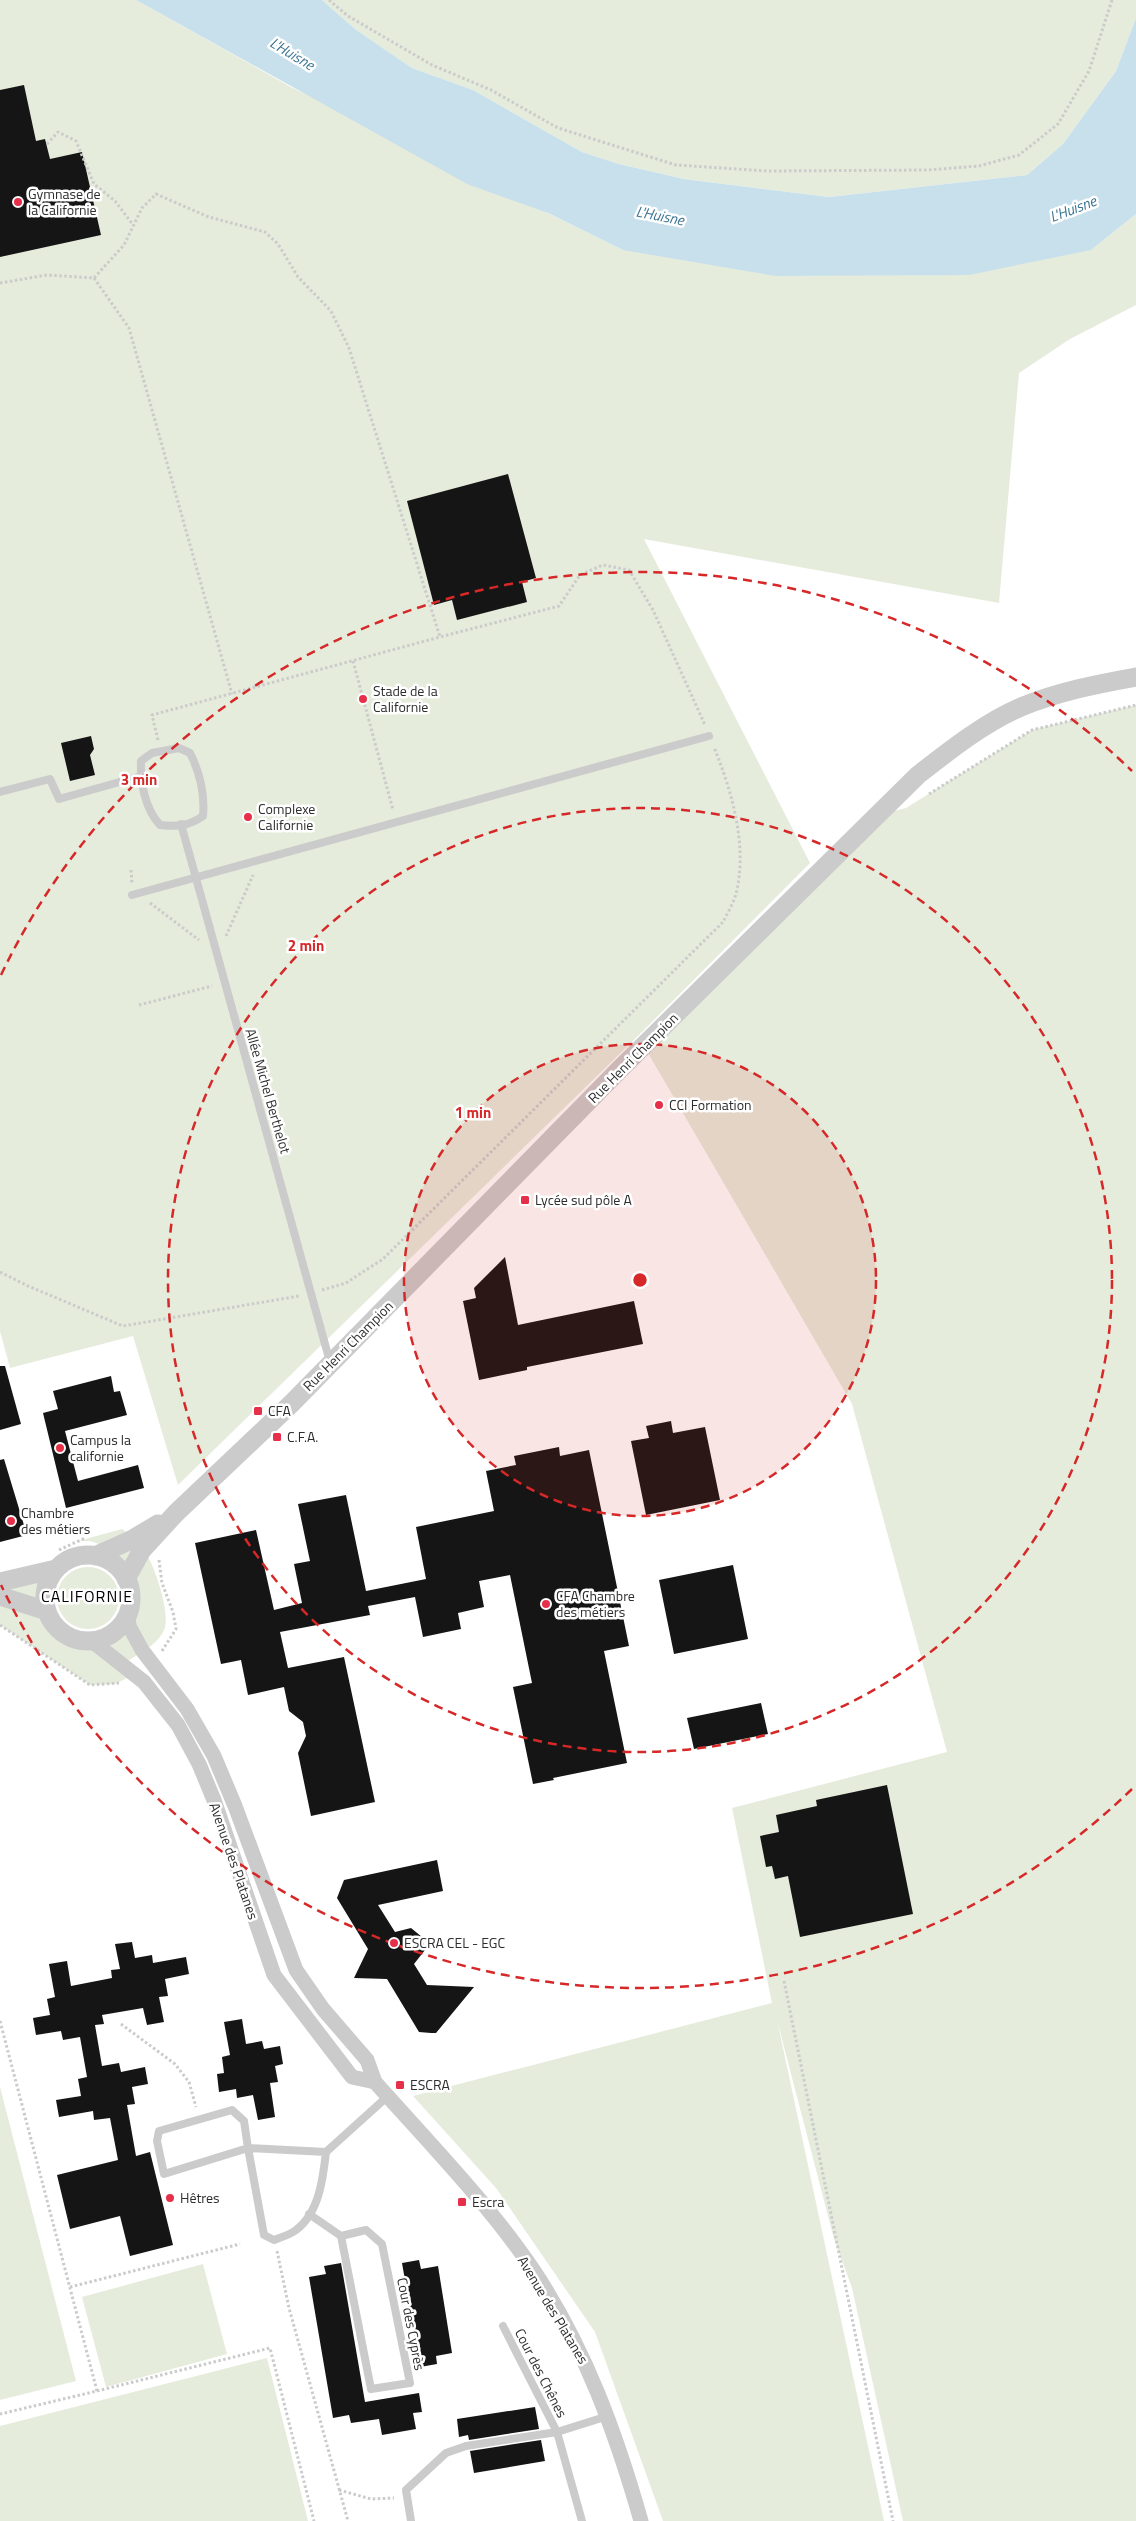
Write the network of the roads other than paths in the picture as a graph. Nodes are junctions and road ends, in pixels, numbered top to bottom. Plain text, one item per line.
1 (1136, 677) edge
2 (709, 736) road end
3 (141, 776) junction
4 (0, 792) edge
5 (181, 825) junction
6 (195, 877) junction
7 (132, 895) dead end
8 (331, 1364) junction
9 (176, 1512) junction
10 (95, 1556) junction
11 (57, 1560) junction
12 (126, 1579) junction
13 (0, 1582) edge
14 (0, 1596) edge
15 (47, 1611) junction
16 (128, 1612) junction
17 (88, 1641) junction
18 (375, 2082) junction
19 (388, 2096) junction
20 (248, 2148) junction
21 (326, 2152) junction
22 (309, 2214) junction
23 (341, 2236) junction
24 (503, 2326) dead end
25 (608, 2416) junction
26 (557, 2432) junction
27 (411, 2521) edge
28 (582, 2521) edge
29 (641, 2521) edge

1 - 8 street, Rue Henri Champion
2 - 6 lane
3 - 4 lane
3 - 5 lane
3 - 5 lane
5 - 6 lane, Allée Michel Berthelot
6 - 7 lane
6 - 8 lane, Allée Michel Berthelot
8 - 9 street, Rue Henri Champion
9 - 10 street, Rue Henri Champion
9 - 12 street, Rue Henri Champion
10 - 11 street
10 - 12 street
11 - 13 street
11 - 15 street
12 - 16 street
14 - 15 street
15 - 17 street
16 - 17 street
16 - 18 street, Avenue des Platanes
17 - 18 street, Avenue des Platanes
18 - 19 street, Avenue des Platanes
19 - 21 lane
19 - 25 street, Avenue des Platanes
20 - 20 lane
20 - 21 lane
20 - 22 lane
21 - 22 lane
22 - 23 lane
23 - 23 lane, Cour des Cyprès
24 - 26 lane, Cour des Chênes
25 - 26 lane, Cour des Chênes
25 - 29 street, Avenue des Platanes
26 - 27 lane, Cour des Chênes
26 - 28 lane, Cour des Chênes

